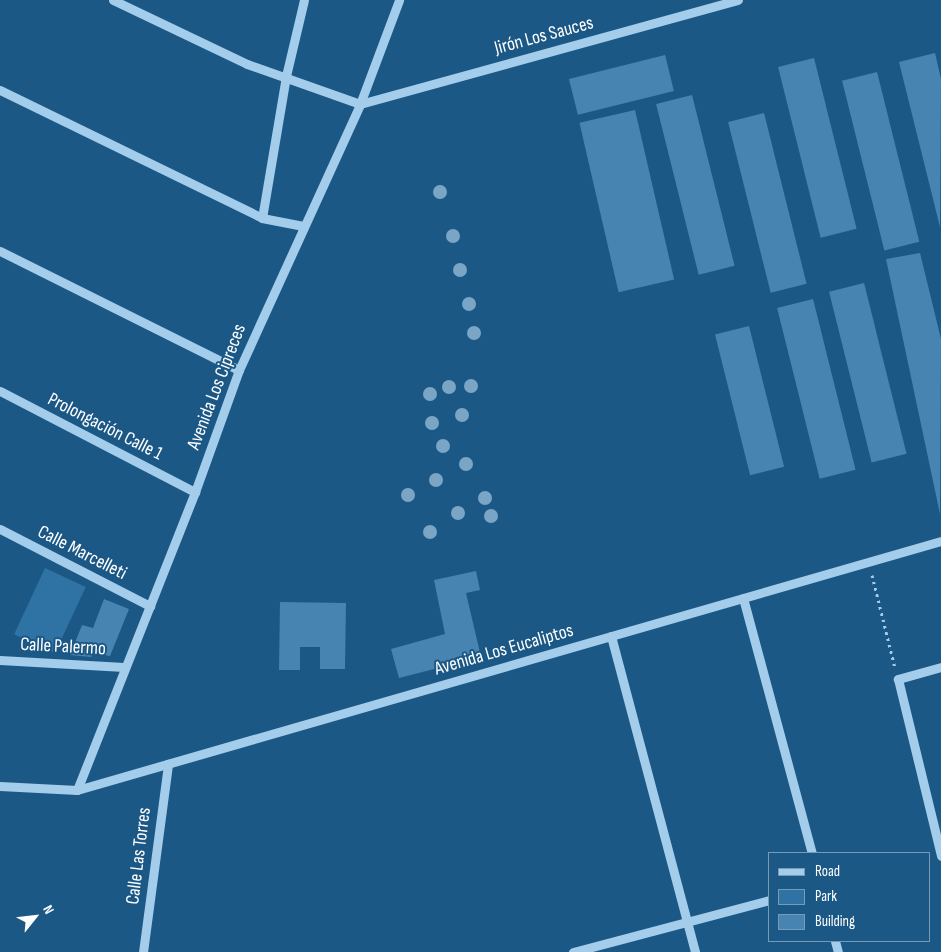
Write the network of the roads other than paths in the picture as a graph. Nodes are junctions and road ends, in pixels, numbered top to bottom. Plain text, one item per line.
1 (113, 0) edge
2 (304, 0) edge
3 (399, 0) edge
4 (738, 0) edge
5 (286, 76) junction
6 (0, 90) edge
7 (360, 104) junction
8 (262, 218) junction
9 (303, 226) junction
10 (0, 251) edge
11 (239, 370) junction
12 (0, 391) edge
13 (195, 492) junction
14 (0, 529) edge
15 (941, 541) edge
16 (743, 598) junction
17 (150, 606) junction
18 (612, 636) junction
19 (0, 660) edge
20 (124, 667) junction
21 (941, 668) edge
22 (168, 764) junction
23 (0, 786) edge
24 (77, 790) junction
25 (812, 852) edge
26 (941, 856) edge
27 (768, 901) edge
28 (687, 921) junction
29 (143, 952) edge
30 (573, 952) edge
31 (695, 952) edge

1 - 5 street
2 - 5 street
3 - 7 street, Avenida Los Cipreces
4 - 7 street, Jirón Los Sauces
5 - 7 street
5 - 8 street
6 - 8 street
7 - 9 street, Avenida Los Cipreces
8 - 9 street
9 - 11 street, Avenida Los Cipreces
10 - 11 street
11 - 13 street, Avenida Los Cipreces
12 - 13 street, Prolongación Calle 1
13 - 17 street, Avenida Los Cipreces
14 - 17 street, Calle Marcelleti
15 - 16 street, Avenida Los Eucaliptos
16 - 18 street, Avenida Los Eucaliptos
16 - 25 street
17 - 20 street, Avenida Los Cipreces
18 - 22 street, Avenida Los Eucaliptos
18 - 28 street
19 - 20 street, Calle Palermo
20 - 24 street, Avenida Los Cipreces
21 - 26 street
22 - 24 street, Avenida Los Eucaliptos
22 - 29 street, Calle Las Torres
23 - 24 street, Avenida Los Eucaliptos
27 - 28 street
28 - 30 street
28 - 31 street

